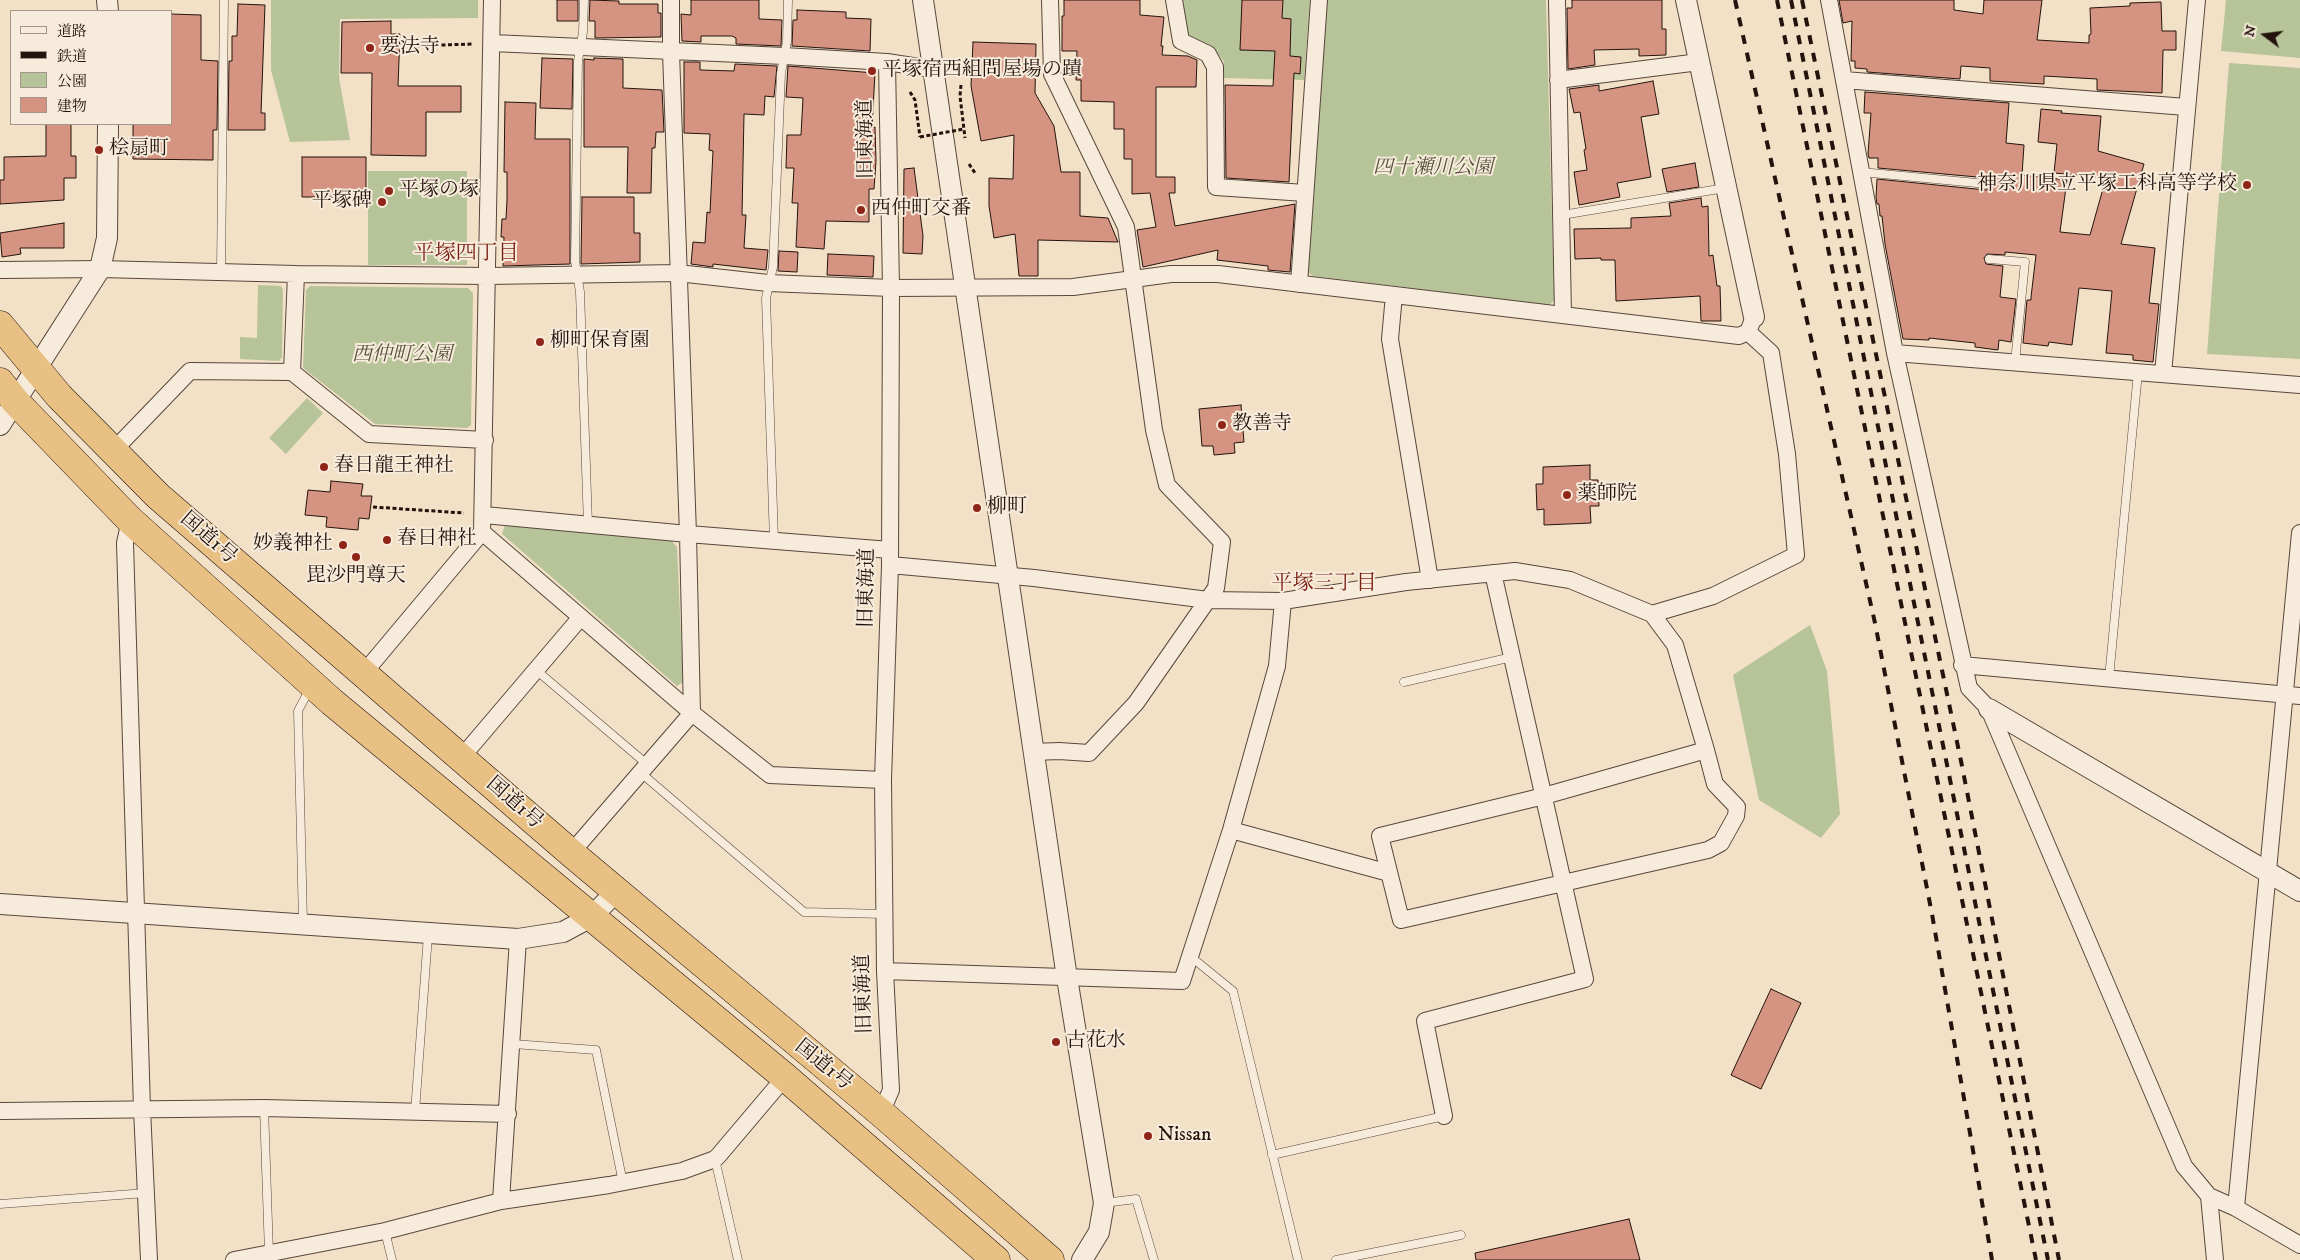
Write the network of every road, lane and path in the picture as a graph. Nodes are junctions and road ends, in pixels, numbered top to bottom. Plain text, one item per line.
1 (224, 0) edge
2 (492, 0) edge
3 (584, 0) edge
4 (671, 0) edge
5 (788, 0) edge
6 (923, 0) edge
7 (1050, 0) edge
8 (1174, 0) edge
9 (1319, 0) edge
10 (1557, 0) edge
11 (1686, 0) edge
12 (1829, 0) edge
13 (2197, 0) edge
14 (492, 43) junction
15 (409, 46) dead end
16 (580, 48) junction
17 (671, 52) junction
18 (784, 56) junction
19 (887, 62) junction
20 (1699, 62) junction
21 (932, 69) junction
22 (1558, 80) junction
23 (1844, 80) junction
24 (961, 86) dead end
25 (910, 92) dead end
26 (2186, 107) junction
27 (108, 125) edge
28 (970, 167) dead end
29 (1861, 172) junction
30 (975, 173) dead end
31 (1987, 184) dead end
32 (1726, 188) junction
33 (1305, 193) junction
34 (1562, 215) junction
35 (1990, 259) dead end
36 (100, 269) junction
37 (0, 270) edge
38 (221, 272) junction
39 (296, 274) junction
40 (678, 274) junction
41 (577, 275) junction
42 (488, 276) junction
43 (1134, 278) junction
44 (768, 283) junction
45 (1299, 284) junction
46 (966, 287) junction
47 (891, 288) junction
48 (1394, 295) junction
49 (1564, 314) junction
50 (0, 325) edge
51 (1751, 325) junction
52 (1895, 352) junction
53 (2015, 362) junction
54 (36, 369) junction
55 (292, 372) junction
56 (2138, 372) junction
57 (2163, 374) junction
58 (2300, 385) edge
59 (8, 391) edge
60 (0, 425) edge
61 (485, 440) junction
62 (114, 450) junction
63 (373, 507) dead end
64 (484, 515) junction
65 (130, 520) junction
66 (588, 525) junction
67 (482, 532) junction
68 (2300, 533) edge
69 (688, 534) junction
70 (774, 541) junction
71 (890, 558) junction
72 (1493, 573) junction
73 (1007, 576) junction
74 (1430, 580) junction
75 (1208, 600) junction
76 (1283, 601) junction
77 (1652, 614) junction
78 (580, 617) junction
79 (1512, 657) junction
80 (1962, 664) junction
81 (536, 670) junction
82 (363, 674) junction
83 (2109, 678) junction
84 (1404, 682) dead end
85 (312, 684) junction
86 (2283, 695) junction
87 (2300, 696) edge
88 (1988, 709) junction
89 (692, 712) junction
90 (1706, 750) junction
91 (1033, 752) junction
92 (461, 758) junction
93 (645, 769) junction
94 (883, 780) junction
95 (1544, 796) junction
96 (1230, 830) junction
97 (571, 853) junction
98 (2267, 872) junction
99 (1389, 874) junction
100 (1564, 883) junction
101 (2300, 891) edge
102 (616, 892) junction
103 (0, 904) edge
104 (137, 913) junction
105 (884, 914) junction
106 (591, 917) junction
107 (303, 923) junction
108 (428, 932) junction
109 (518, 938) junction
110 (1190, 956) junction
111 (885, 971) junction
112 (1067, 978) junction
113 (513, 1044) junction
114 (785, 1077) junction
115 (264, 1108) junction
116 (142, 1109) junction
117 (0, 1111) edge
118 (415, 1112) junction
119 (881, 1113) junction
120 (508, 1114) junction
121 (1444, 1116) joint
122 (1272, 1154) junction
123 (715, 1159) junction
124 (623, 1182) junction
125 (146, 1193) junction
126 (2208, 1196) junction
127 (502, 1201) junction
128 (1104, 1203) junction
129 (0, 1204) edge
130 (2236, 1208) junction
131 (385, 1230) junction
132 (1461, 1235) dead end
133 (2300, 1245) edge
134 (269, 1253) junction
135 (148, 1260) edge
136 (234, 1260) edge
137 (392, 1260) edge
138 (738, 1260) edge
139 (996, 1260) edge
140 (1050, 1260) edge
141 (1082, 1260) edge
142 (1154, 1260) edge
143 (1298, 1260) edge
144 (1336, 1260) edge
145 (2214, 1260) edge

1 - 38 lane
2 - 14 street
3 - 16 lane
4 - 17 street
5 - 18 lane
6 - 21 street
7 - 43 street
8 - 33 street
9 - 33 street
10 - 22 street
11 - 20 street
12 - 23 street
13 - 26 street
14 - 15 path
14 - 16 street
14 - 42 street
16 - 17 street
16 - 41 lane
17 - 18 street
17 - 40 street
18 - 19 street
18 - 44 lane
19 - 21 street
19 - 47 street, 旧東海道
20 - 22 street
20 - 32 street
21 - 46 street
22 - 34 street
23 - 26 street
23 - 29 street
24 - 25 path, bridge
26 - 57 street
27 - 36 street
28 - 30 path
29 - 31 lane
29 - 52 street
32 - 34 lane
32 - 51 street
33 - 45 street
34 - 49 street
35 - 53 lane
36 - 37 street
36 - 38 street
36 - 54 street
38 - 39 street
39 - 42 street
39 - 55 street
40 - 41 street
40 - 44 street
40 - 69 street
41 - 42 street
41 - 66 lane
42 - 61 street
43 - 45 street
43 - 46 street
43 - 75 street
44 - 47 street
44 - 70 lane
45 - 48 street
46 - 47 street
46 - 73 street
47 - 71 street, 旧東海道
48 - 49 street
48 - 74 street
49 - 51 street
50 - 54 highway, 国道1号
51 - 77 street
52 - 53 street
52 - 80 street
53 - 56 street
54 - 59 street
54 - 62 highway, 国道1号
55 - 61 street
55 - 62 street
56 - 57 street
56 - 83 lane
57 - 58 street
59 - 60 street
59 - 65 highway, 国道1号
61 - 64 street
62 - 82 highway, 国道1号
63 - 64 path
64 - 66 street
64 - 67 street
65 - 85 highway, 国道1号
65 - 104 street
66 - 69 street
67 - 78 street
67 - 82 street
68 - 86 street
69 - 70 street
69 - 89 street
70 - 71 street
71 - 73 street
71 - 94 street, 旧東海道
72 - 74 street
72 - 77 street
72 - 79 street
73 - 75 street
73 - 91 street
74 - 76 street
75 - 76 street
75 - 91 street
76 - 96 street
77 - 90 street
78 - 81 street
78 - 89 street
79 - 84 lane
79 - 95 street
80 - 83 street
80 - 88 street
81 - 92 street
81 - 93 lane
82 - 92 highway, 国道1号
83 - 86 street
85 - 106 highway, 国道1号
85 - 107 lane
86 - 87 street
86 - 98 street
88 - 98 street
88 - 126 street
89 - 93 street
89 - 94 street
90 - 95 street
90 - 100 street
91 - 112 street
92 - 97 highway, 国道1号
93 - 97 street
93 - 105 lane
94 - 105 street, 旧東海道
95 - 99 street
95 - 100 street
96 - 99 street
96 - 110 street
97 - 102 highway, 国道1号
98 - 101 street
98 - 130 street
99 - 100 street
100 - 121 street
102 - 106 street
102 - 119 highway, 国道1号
103 - 104 street
104 - 107 street
104 - 116 street
105 - 111 street, 旧東海道
106 - 109 street
106 - 114 highway, 国道1号
107 - 108 street
108 - 109 street
108 - 118 lane
109 - 113 street
110 - 112 street
110 - 122 lane
111 - 112 street
111 - 119 street, 旧東海道
112 - 128 street
113 - 120 street
113 - 124 lane
114 - 123 street
114 - 139 highway, 国道1号
115 - 116 street
115 - 118 street
115 - 134 lane
116 - 117 street
116 - 125 street
118 - 120 street
119 - 140 highway, 国道1号
120 - 127 street
121 - 122 lane
122 - 143 lane
123 - 124 street
123 - 138 lane
124 - 127 street
125 - 129 lane
125 - 135 street
126 - 130 street
126 - 145 street
127 - 131 street
128 - 141 street
128 - 142 lane
130 - 133 street
131 - 134 street
131 - 137 lane
132 - 144 lane
134 - 136 street

